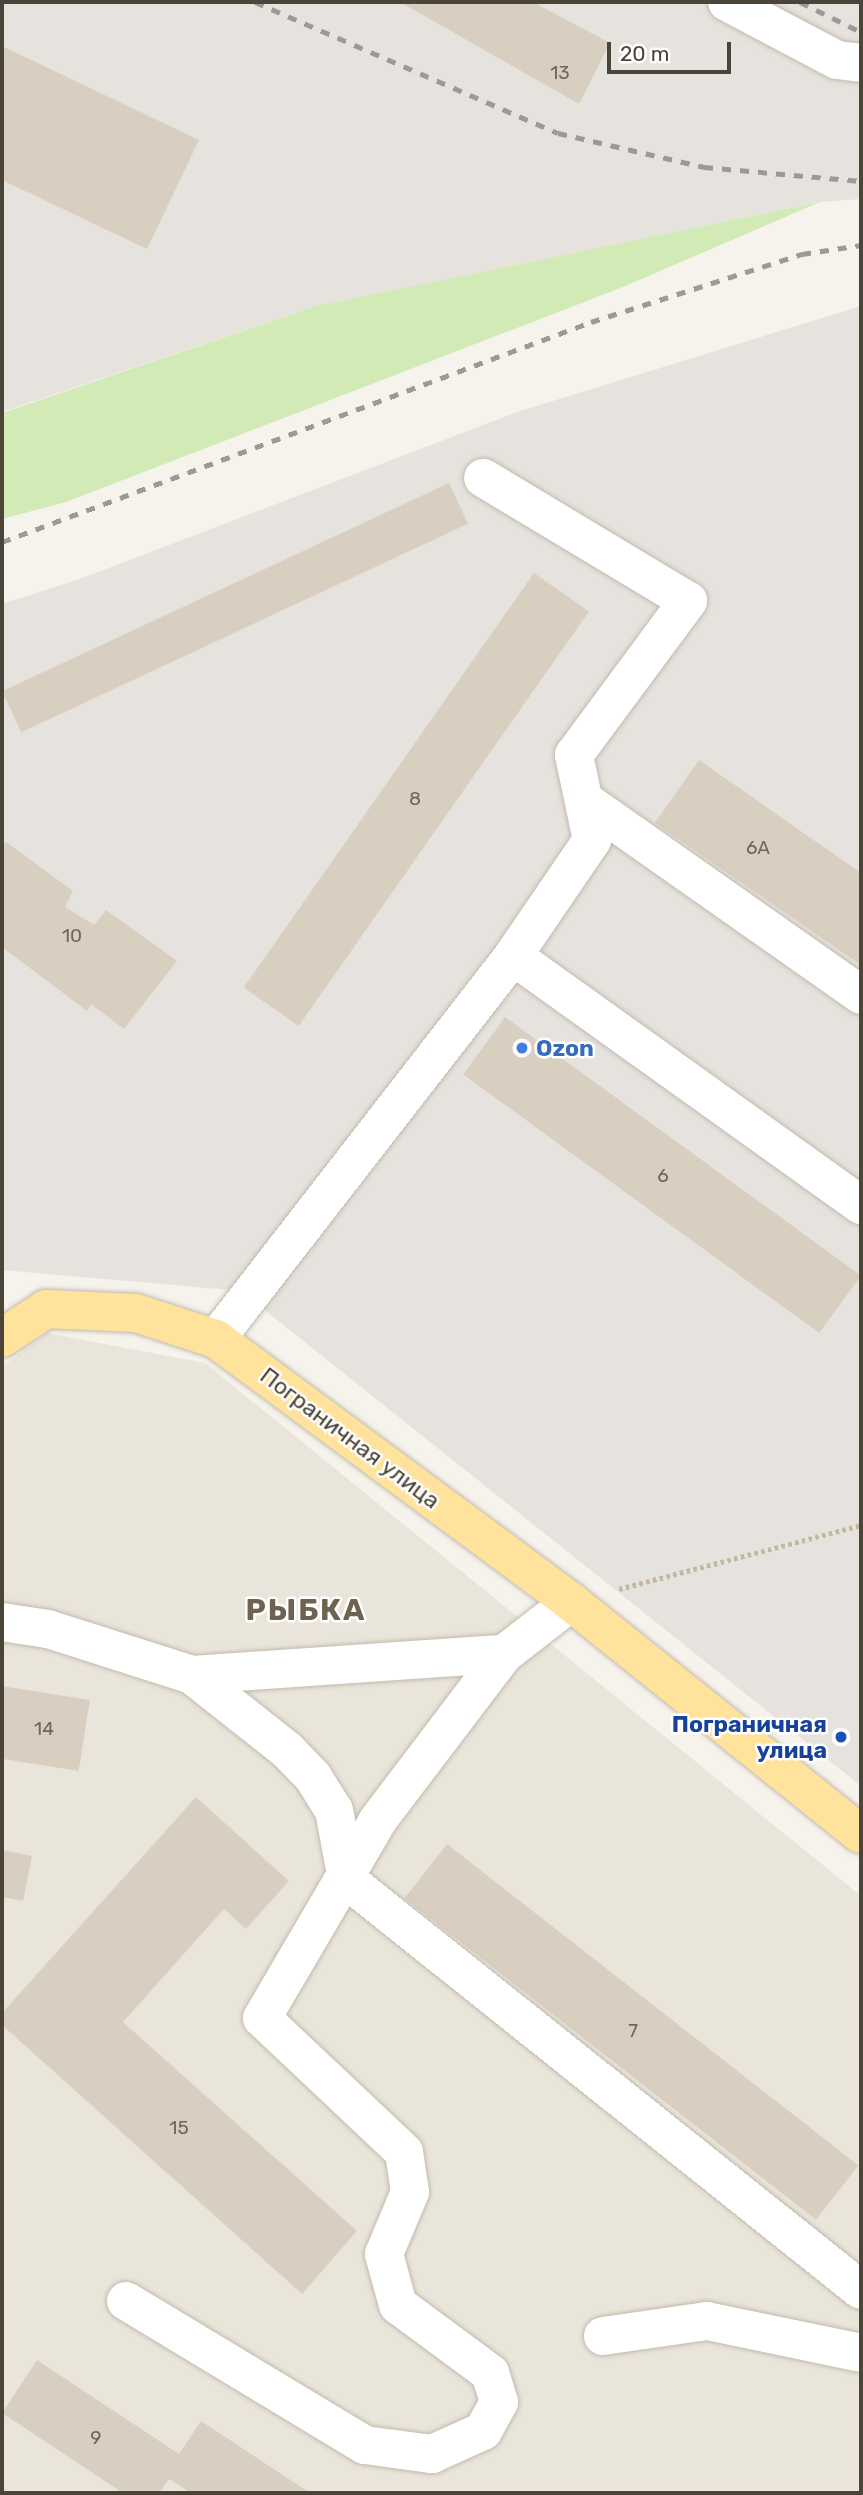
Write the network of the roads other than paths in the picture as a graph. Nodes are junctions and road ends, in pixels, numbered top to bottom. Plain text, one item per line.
1 (727, 2) edge
2 (861, 63) edge
3 (483, 478) dead end
4 (588, 803) junction
5 (513, 956) junction
6 (861, 995) edge
7 (861, 1205) edge
8 (2, 1338) edge
9 (216, 1339) junction
10 (570, 1602) junction
11 (2, 1622) edge
12 (504, 1654) junction
13 (192, 1675) junction
14 (861, 1834) edge
15 (347, 1880) junction
16 (861, 2290) edge
17 (126, 2301) dead end
18 (603, 2336) dead end
19 (861, 2353) edge

1 - 2 lane
3 - 4 lane
4 - 5 lane
4 - 6 lane
5 - 7 lane
5 - 9 lane
8 - 9 main road, Пограничная улица
9 - 10 main road, Пограничная улица
10 - 12 lane
10 - 14 main road, Пограничная улица
11 - 13 lane
12 - 13 lane
12 - 15 lane
13 - 15 lane
15 - 16 lane
15 - 17 lane
18 - 19 lane

